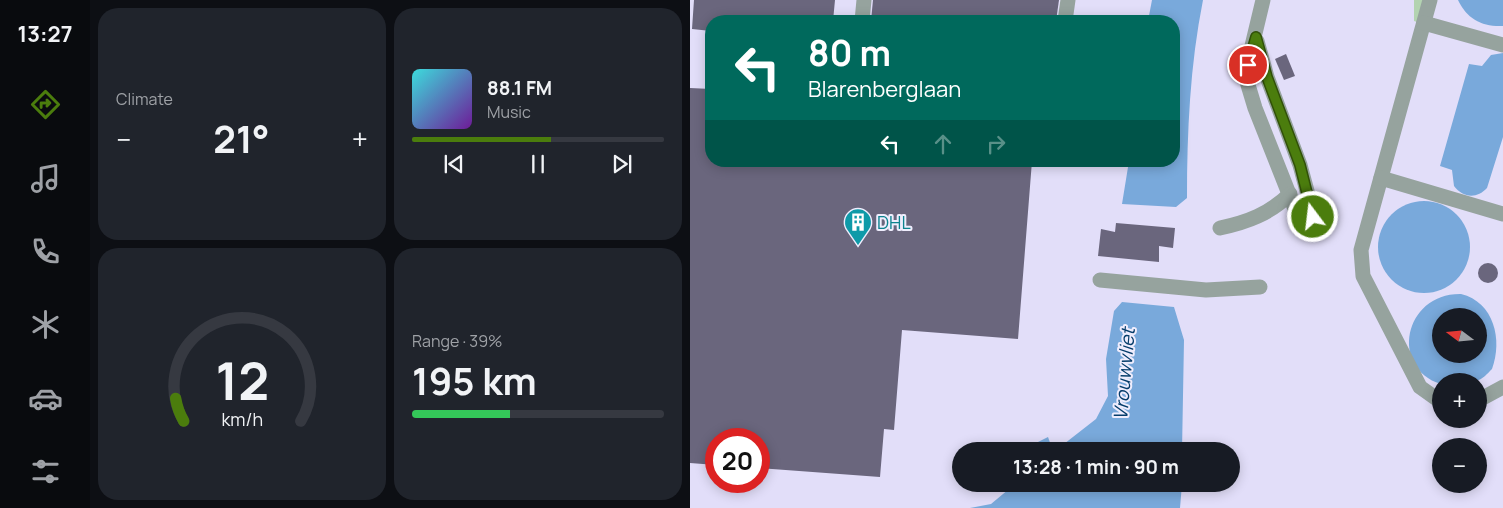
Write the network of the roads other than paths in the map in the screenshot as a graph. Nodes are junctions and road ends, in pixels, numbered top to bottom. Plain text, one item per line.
1 (864, 0) edge
2 (1068, 0) edge
3 (1263, 0) edge
4 (1430, 0) edge
5 (863, 15) edge
6 (1066, 15) edge
7 (1424, 23) junction
8 (1256, 37) junction
9 (1503, 45) edge
10 (1381, 178) junction
11 (1290, 194) junction
12 (1297, 214) dead end
13 (1503, 214) edge
14 (1220, 228) dead end
15 (1318, 232) dead end
16 (1100, 280) dead end
17 (1260, 287) dead end
18 (1503, 386) edge
19 (1487, 395) edge
20 (1432, 396) edge

1 - 5 street
2 - 6 street
3 - 8 street
4 - 7 street
7 - 9 street
7 - 10 street
8 - 11 street
8 - 15 street
10 - 13 street
10 - 20 street
11 - 12 street
11 - 14 street
16 - 17 street
18 - 19 street

